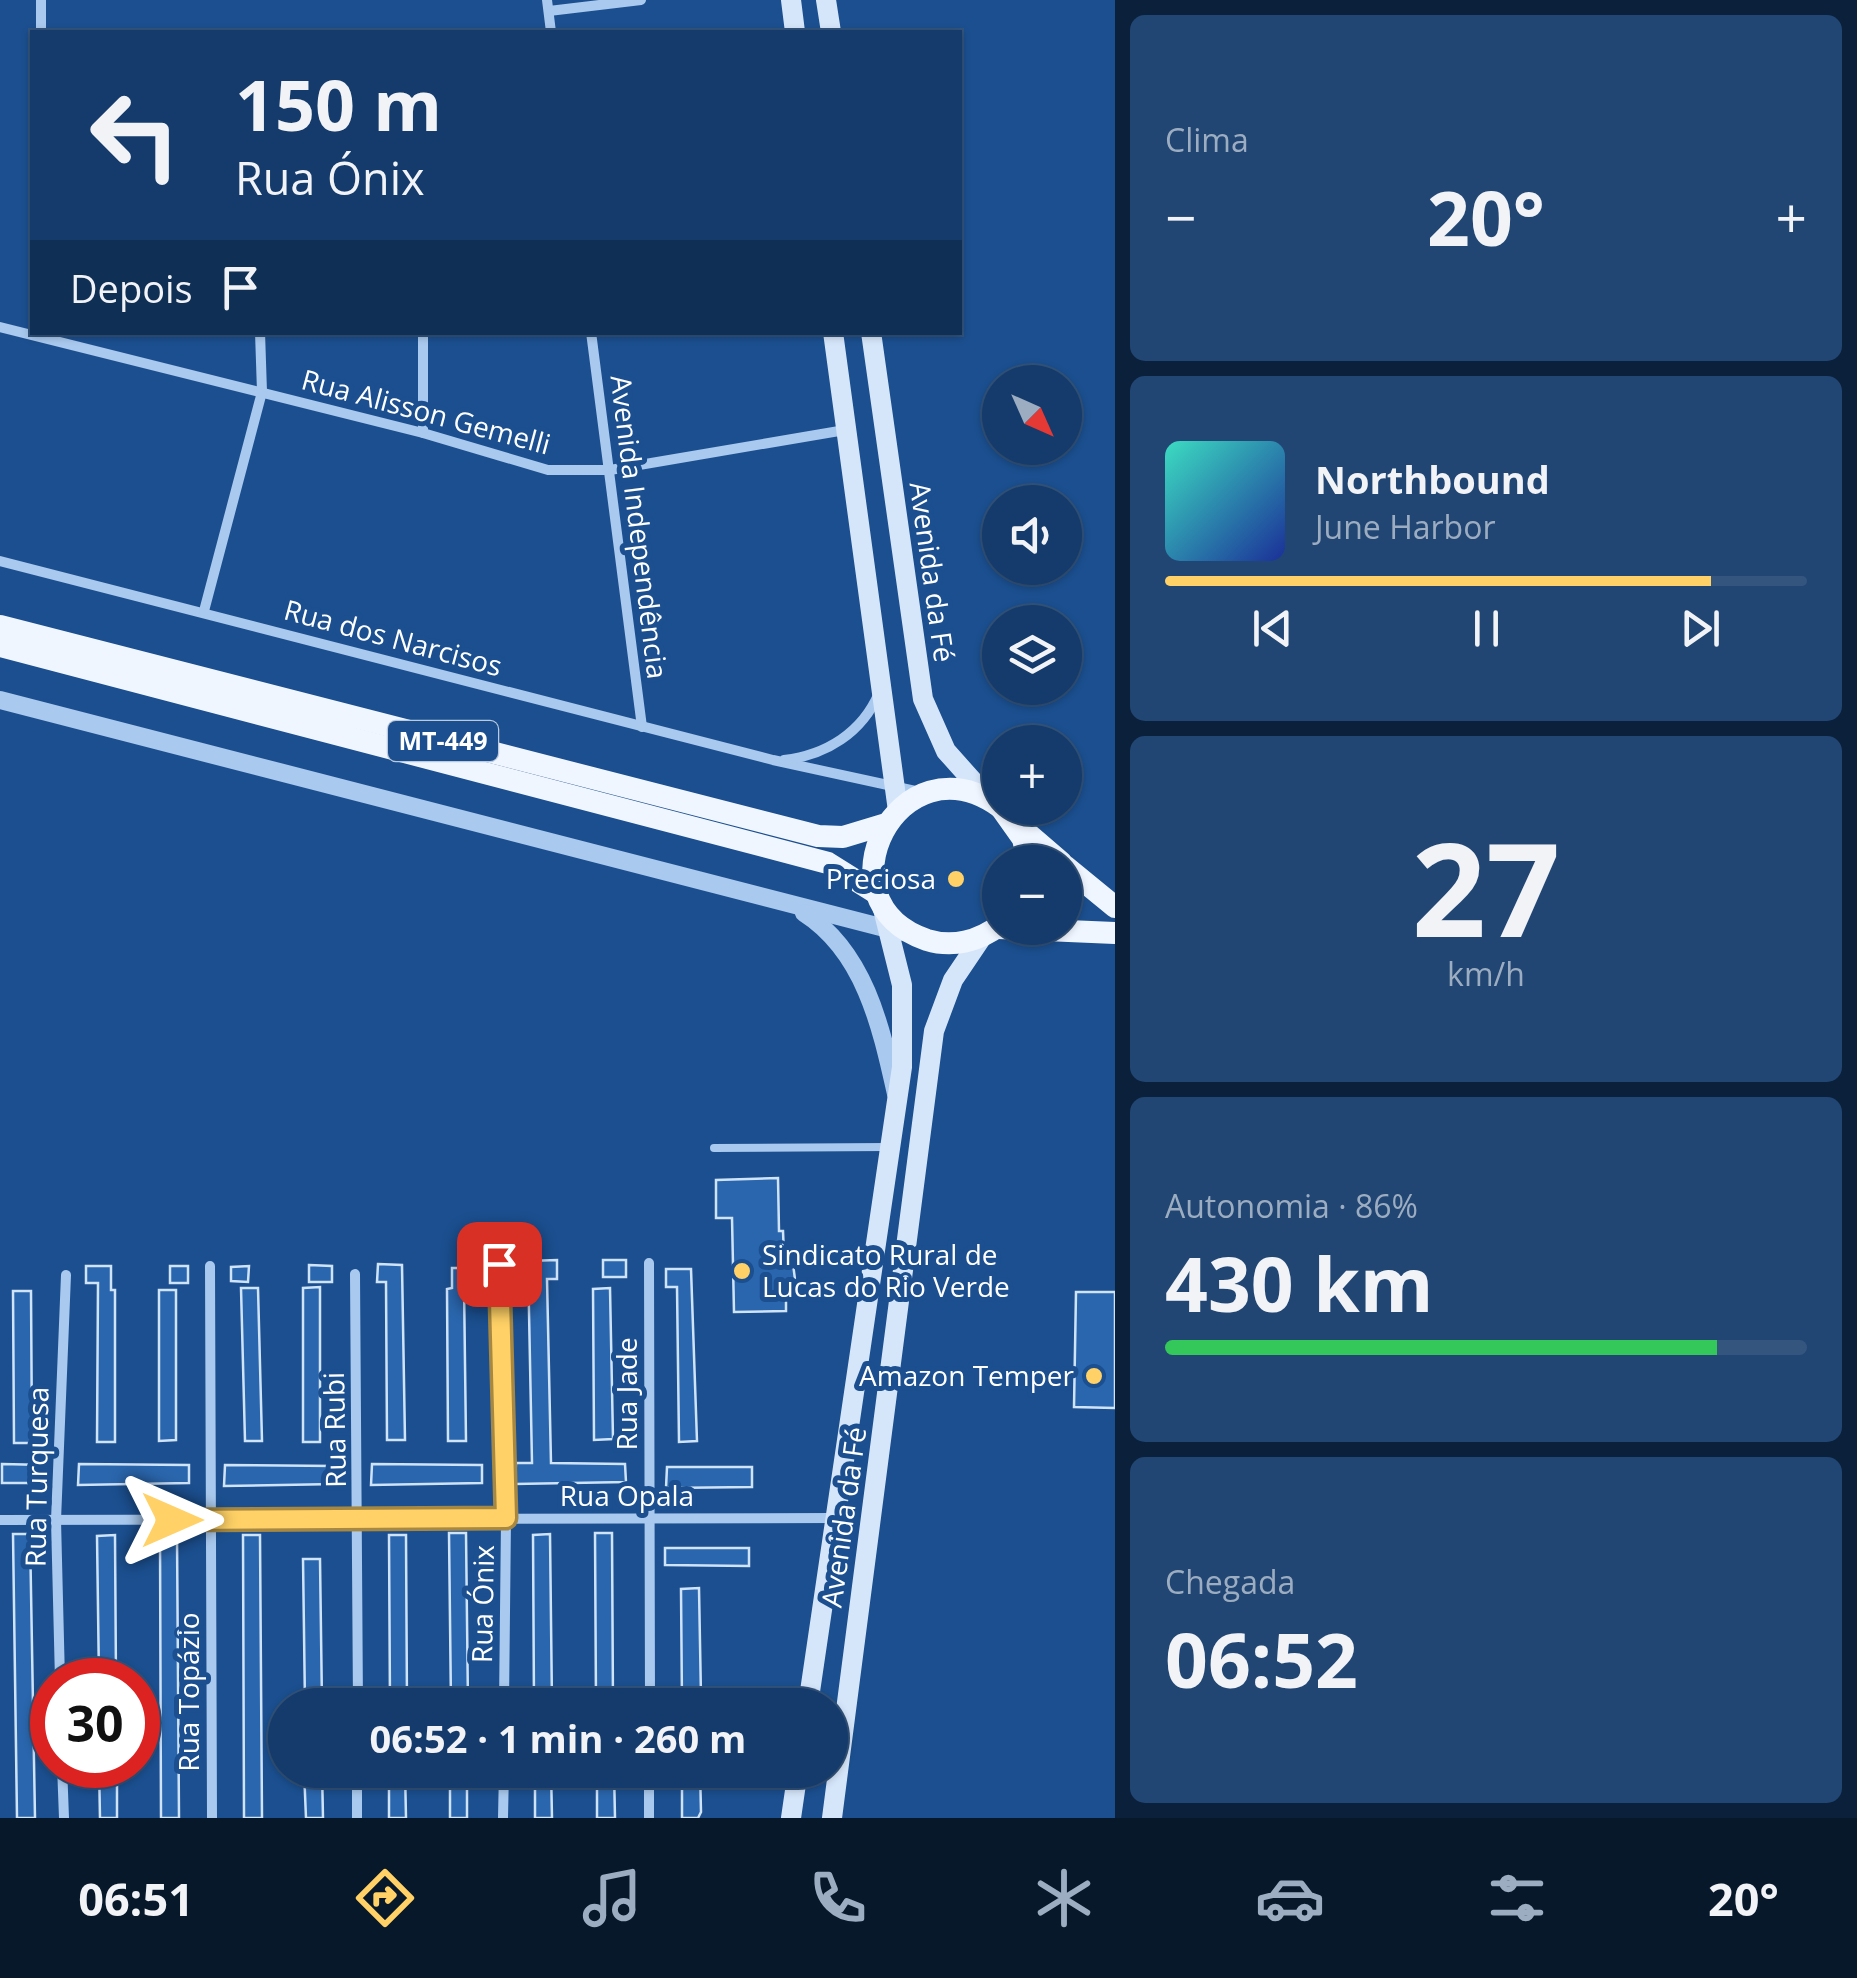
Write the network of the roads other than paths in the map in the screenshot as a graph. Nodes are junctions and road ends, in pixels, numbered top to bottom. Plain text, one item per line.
1 (41, 0) edge
2 (642, 0) edge
3 (790, 0) edge
4 (826, 0) edge
5 (548, 5) edge
6 (41, 30) edge
7 (552, 30) edge
8 (795, 30) edge
9 (830, 30) edge
10 (0, 327) edge
11 (30, 333) edge
12 (40, 335) edge
13 (260, 335) edge
14 (423, 335) edge
15 (591, 335) edge
16 (833, 335) edge
17 (871, 335) edge
18 (262, 392) junction
19 (846, 430) junction
20 (423, 433) junction
21 (610, 470) junction
22 (0, 562) edge
23 (204, 611) junction
24 (0, 626) edge
25 (0, 646) edge
26 (881, 687) junction
27 (0, 700) edge
28 (642, 727) junction
29 (773, 760) junction
30 (895, 786) junction
31 (982, 789) edge
32 (925, 793) junction
33 (982, 801) edge
34 (892, 817) junction
35 (1019, 825) edge
36 (1042, 845) edge
37 (1082, 880) edge
38 (878, 898) junction
39 (785, 904) junction
40 (1114, 906) edge
41 (888, 930) junction
42 (1082, 932) edge
43 (1114, 933) edge
44 (914, 935) junction
45 (982, 935) edge
46 (982, 944) edge
47 (898, 1106) junction
48 (892, 1147) junction
49 (714, 1148) dead end
50 (649, 1263) dead end
51 (499, 1264) dead end
52 (210, 1266) dead end
53 (355, 1274) dead end
54 (66, 1276) dead end
55 (849, 1426) junction
56 (883, 1430) junction
57 (506, 1518) junction
58 (650, 1518) junction
59 (834, 1518) junction
60 (359, 1519) junction
61 (0, 1520) edge
62 (56, 1520) junction
63 (211, 1520) junction
64 (824, 1594) junction
65 (861, 1599) junction
66 (59, 1658) edge
67 (358, 1688) edge
68 (504, 1688) edge
69 (650, 1688) edge
70 (810, 1688) edge
71 (63, 1788) edge
72 (358, 1788) edge
73 (504, 1788) edge
74 (649, 1788) edge
75 (795, 1788) edge
76 (64, 1818) edge
77 (212, 1818) edge
78 (357, 1818) edge
79 (503, 1818) edge
80 (649, 1818) edge
81 (791, 1818) edge
82 (832, 1818) edge

1 - 6 street
2 - 5 street
3 - 8 main road
4 - 9 main road
5 - 7 street
10 - 11 street, Rua Alisson Gemelli
12 - 18 street, Rua Alisson Gemelli
13 - 18 street
14 - 20 street
15 - 21 street, Avenida Independência
16 - 19 main road
17 - 31 main road, Avenida da Fé
18 - 20 street, Rua Alisson Gemelli
18 - 23 street
19 - 21 street, Rua Alisson Gemelli
19 - 26 main road
20 - 21 street, Rua Alisson Gemelli
21 - 28 street, Avenida Independência
22 - 23 street, Rua dos Narcisos
23 - 28 street, Rua dos Narcisos
24 - 34 main road, MT-449
25 - 38 main road, MT-449
26 - 29 street, Rua dos Narcisos
26 - 30 main road
27 - 39 street
28 - 29 street, Rua dos Narcisos
29 - 30 street, Rua dos Narcisos
30 - 32 street, Rua dos Narcisos
30 - 34 main road
32 - 33 main road
32 - 34 main road, MT-449
34 - 38 main road
35 - 36 main road
37 - 40 main road
38 - 41 main road, Avenida da Fé
38 - 44 main road, MT-449
39 - 41 street
39 - 47 street
41 - 44 street
41 - 47 main road, Avenida da Fé
42 - 43 main road
44 - 45 main road
46 - 56 main road, Avenida da Fé
47 - 48 main road, Avenida da Fé
48 - 49 lane
48 - 55 main road, Avenida da Fé
50 - 58 street, Rua Jade
51 - 57 street, Rua Ónix
52 - 63 street, Rua Topázio
53 - 60 street, Rua Rubi
54 - 62 street, Rua Turquesa
55 - 56 main road
55 - 59 main road, Avenida da Fé
56 - 65 main road, Avenida da Fé
57 - 58 street, Rua Opala
57 - 60 street, Rua Opala
57 - 68 street, Rua Ónix
58 - 59 street, Rua Opala
58 - 69 street, Rua Jade
59 - 64 main road, Avenida da Fé
60 - 63 street, Rua Opala
60 - 67 street, Rua Rubi
61 - 62 street, Rua Opala
62 - 63 street, Rua Opala
62 - 66 street, Rua Turquesa
63 - 77 street, Rua Topázio
64 - 65 main road
64 - 70 main road, Avenida da Fé
65 - 82 main road, Avenida da Fé
71 - 76 street
72 - 78 street
73 - 79 street
74 - 80 street
75 - 81 main road

